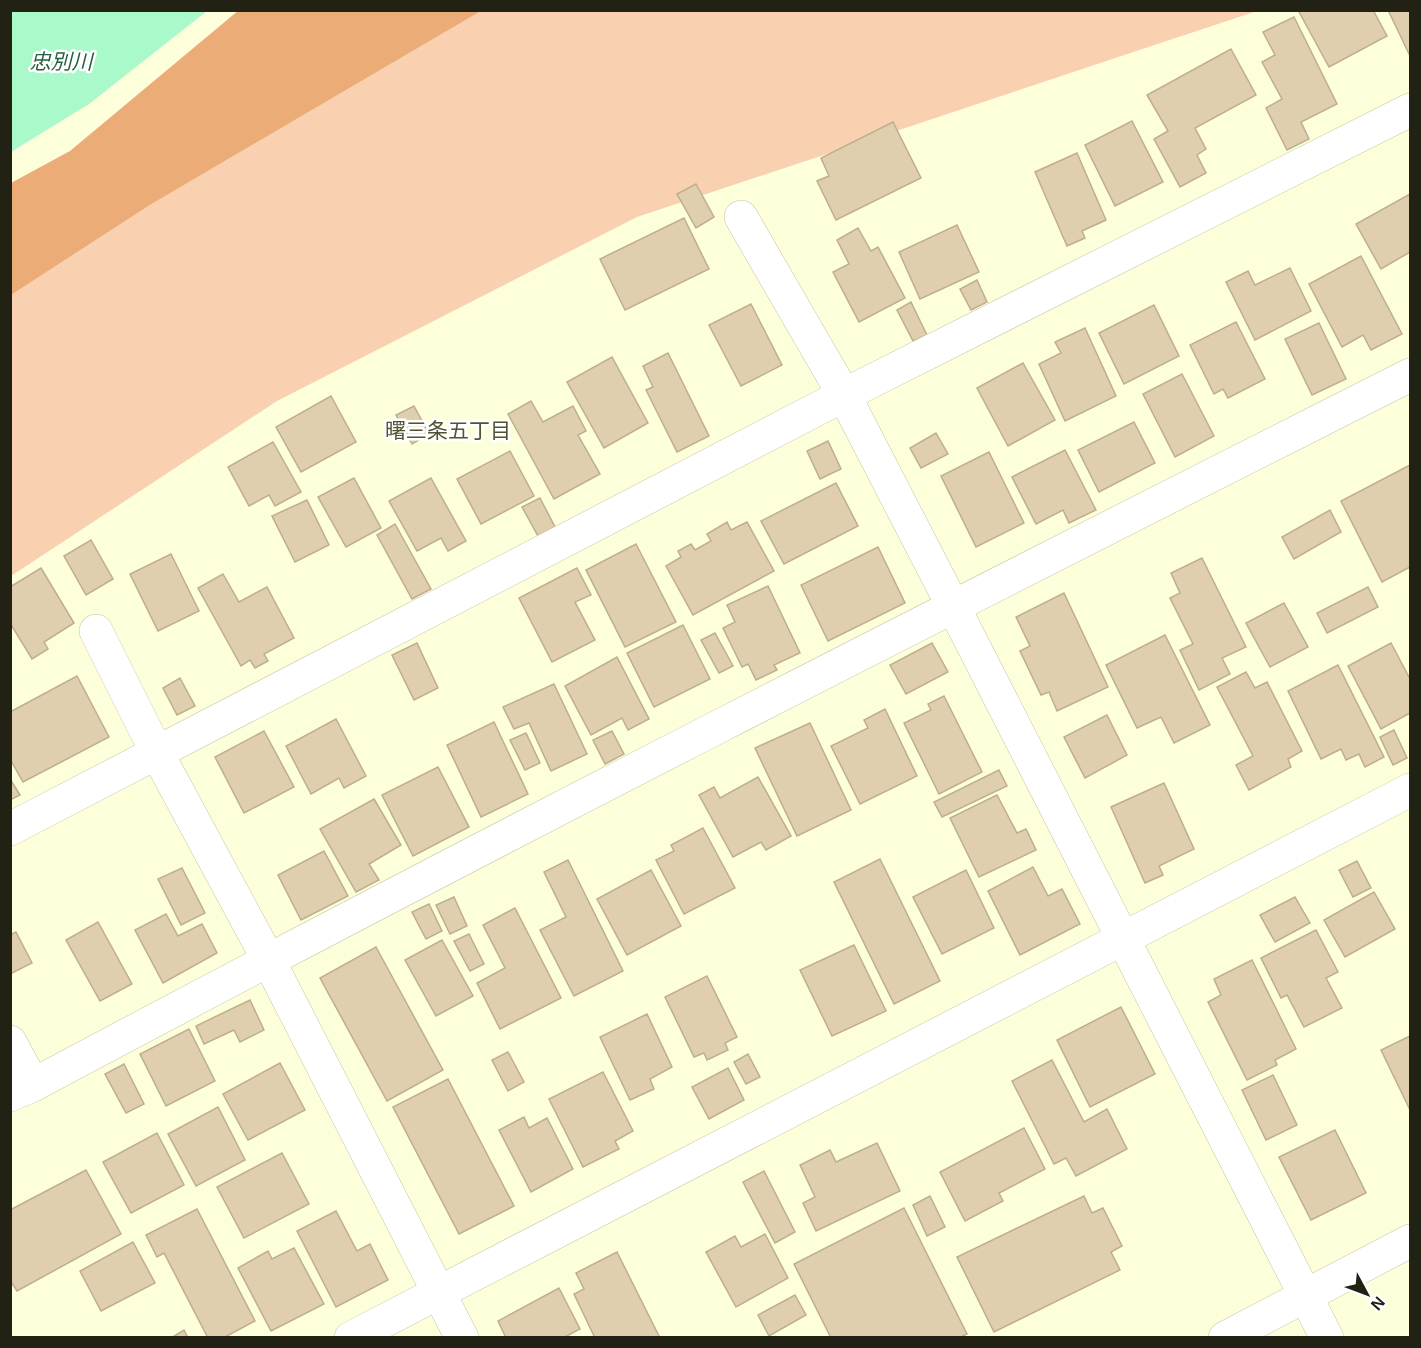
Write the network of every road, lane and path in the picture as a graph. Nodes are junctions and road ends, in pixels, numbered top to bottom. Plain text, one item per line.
1 (1410, 110) edge
2 (741, 218) dead end
3 (1410, 375) edge
4 (844, 395) junction
5 (953, 606) junction
6 (96, 631) dead end
7 (158, 753) junction
8 (1410, 790) edge
9 (10, 829) edge
10 (1124, 939) junction
11 (268, 960) junction
12 (10, 1042) edge
13 (22, 1090) edge
14 (1410, 1241) edge
15 (439, 1292) junction
16 (1306, 1295) junction
17 (351, 1338) edge
18 (462, 1338) edge
19 (1226, 1338) edge
20 (1327, 1338) edge

1 - 4 street
2 - 4 street
3 - 5 street
4 - 5 street
4 - 7 street
5 - 10 street
5 - 11 street
6 - 7 street
7 - 9 street
7 - 11 street
8 - 10 street
10 - 15 street
10 - 16 street
11 - 13 street
11 - 15 street
12 - 13 street
14 - 16 street
15 - 17 street
15 - 18 street
16 - 19 street
16 - 20 street

